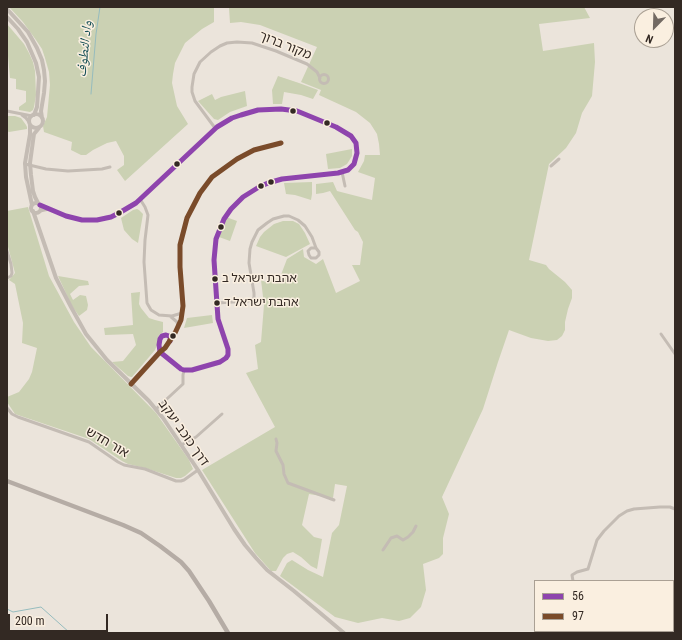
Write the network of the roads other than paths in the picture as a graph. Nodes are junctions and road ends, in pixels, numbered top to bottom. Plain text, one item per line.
1 (7, 9) edge
2 (7, 17) edge
3 (322, 76) dead end
4 (7, 111) edge
5 (18, 113) junction
6 (33, 115) junction
7 (42, 118) junction
8 (30, 124) junction
9 (39, 128) junction
10 (215, 128) junction
11 (281, 143) dead end
12 (559, 158) dead end
13 (28, 165) junction
14 (552, 166) dead end
15 (110, 167) dead end
16 (342, 172) junction
17 (345, 186) dead end
18 (140, 199) junction
19 (39, 204) junction
20 (32, 205) junction
21 (51, 210) junction
22 (33, 211) junction
23 (40, 211) junction
24 (37, 222) junction
25 (314, 248) dead end
26 (7, 251) edge
27 (7, 278) edge
28 (217, 303) junction
29 (182, 312) junction
30 (170, 316) junction
31 (178, 328) junction
32 (661, 334) dead end
33 (170, 341) junction
34 (160, 352) junction
35 (675, 354) edge
36 (184, 370) junction
37 (132, 384) junction
38 (7, 408) edge
39 (156, 409) junction
40 (222, 414) dead end
41 (276, 439) dead end
42 (181, 445) junction
43 (198, 470) junction
44 (7, 481) edge
45 (334, 500) dead end
46 (675, 509) edge
47 (416, 526) dead end
48 (383, 550) dead end
49 (573, 580) edge
50 (228, 633) edge
51 (344, 633) edge

1 - 7 street
2 - 6 street
3 - 10 street, מקור ברוך
4 - 5 street
5 - 6 street
5 - 8 street
6 - 7 street
6 - 8 street
7 - 9 street
8 - 9 street
8 - 13 street
9 - 13 street
10 - 16 street
10 - 18 street
11 - 29 street
12 - 14 street
13 - 15 street
13 - 19 street
13 - 20 street
16 - 17 street
16 - 28 street
18 - 21 street
18 - 30 street
19 - 20 street
19 - 21 street
19 - 23 street
20 - 22 street
21 - 23 street
22 - 23 street
22 - 24 street, דרך כוכב יעקב
23 - 24 street, דרך כוכב יעקב
24 - 37 street, דרך כוכב יעקב
25 - 28 street
26 - 27 street
28 - 36 street
29 - 30 street
29 - 31 street
30 - 31 street
31 - 33 street
32 - 35 street
33 - 34 street
33 - 34 street
34 - 36 street
34 - 37 street
36 - 39 street
37 - 39 street, דרך כוכב יעקב
38 - 43 street, אור חדש
39 - 42 street, דרך כוכב יעקב
40 - 42 street
41 - 45 street
42 - 43 street, דרך כוכב יעקב
43 - 51 street, דרך כוכב יעקב
44 - 50 main road
46 - 49 street
47 - 48 street

